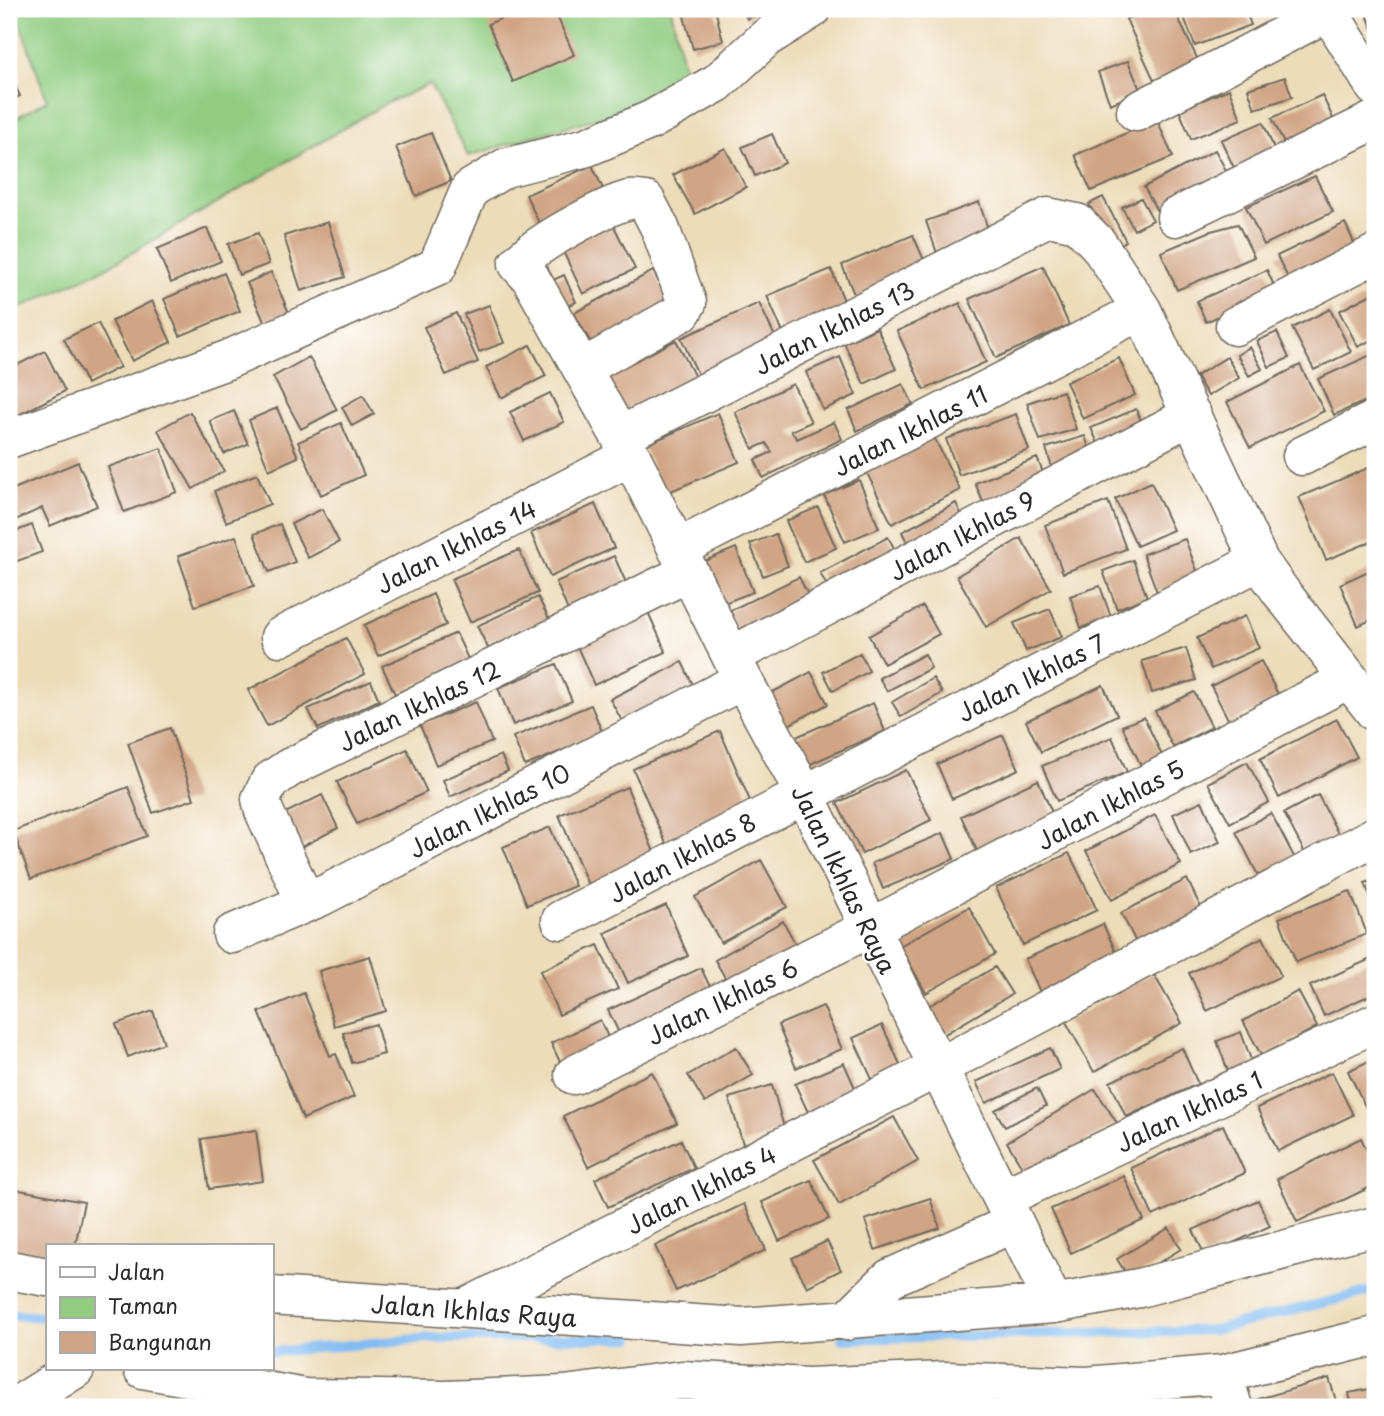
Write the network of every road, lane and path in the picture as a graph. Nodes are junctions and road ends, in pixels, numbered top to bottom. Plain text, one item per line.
1 (812, 9) edge
2 (1330, 10) edge
3 (1375, 87) edge
4 (1136, 112) dead end
5 (1375, 120) edge
6 (1176, 217) dead end
7 (1375, 254) edge
8 (1142, 310) junction
9 (1235, 326) dead end
10 (583, 368) junction
11 (1192, 415) junction
12 (1375, 420) edge
13 (9, 439) edge
14 (626, 446) junction
15 (1302, 456) dead end
16 (683, 561) junction
17 (1259, 561) junction
18 (280, 637) dead end
19 (737, 668) junction
20 (1349, 679) junction
21 (1375, 712) edge
22 (804, 793) junction
23 (1375, 836) edge
24 (306, 903) junction
25 (561, 920) dead end
26 (870, 928) junction
27 (232, 934) dead end
28 (1375, 1023) edge
29 (937, 1068) junction
30 (574, 1074) dead end
31 (1009, 1211) junction
32 (1375, 1226) edge
33 (9, 1270) edge
34 (46, 1277) edge
35 (273, 1296) edge
36 (1054, 1304) junction
37 (464, 1309) junction
38 (846, 1321) junction
39 (1375, 1336) edge
40 (73, 1370) edge
41 (149, 1370) edge
42 (1228, 1390) edge
43 (686, 1394) edge
44 (950, 1394) edge
45 (1089, 1396) edge
46 (811, 1397) edge
47 (566, 1401) edge
48 (446, 1403) edge
49 (15, 1407) edge

1 - 13 street
2 - 3 street
2 - 4 street
5 - 6 street
7 - 9 street
8 - 11 street
8 - 14 street, Jalan Ikhlas 13
8 - 16 street, Jalan Ikhlas 11
10 - 10 street, Jalan Ikhlas Raya
10 - 14 street, Jalan Ikhlas Raya
11 - 17 street
11 - 19 street, Jalan Ikhlas 9
12 - 15 street
14 - 16 street, Jalan Ikhlas Raya
14 - 18 street, Jalan Ikhlas 14
16 - 19 street, Jalan Ikhlas Raya
16 - 24 street, Jalan Ikhlas 12
17 - 20 street
17 - 22 street, Jalan Ikhlas 7
19 - 22 street, Jalan Ikhlas Raya
19 - 24 street, Jalan Ikhlas 10
20 - 21 street
20 - 26 street, Jalan Ikhlas 5
22 - 25 street, Jalan Ikhlas 8
22 - 26 street, Jalan Ikhlas Raya
23 - 29 street, Jalan Ikhlas 4
24 - 27 street, Jalan Ikhlas 10
26 - 29 street, Jalan Ikhlas Raya
26 - 30 street, Jalan Ikhlas 6
28 - 31 street, Jalan Ikhlas 1
29 - 31 street, Jalan Ikhlas Raya
29 - 37 street, Jalan Ikhlas 4
31 - 36 street, Jalan Ikhlas Raya
31 - 38 street, Jalan Ikhlas 1
32 - 36 street, Jalan Ikhlas Raya
33 - 34 street
35 - 37 street, Jalan Ikhlas Raya
36 - 38 street, Jalan Ikhlas Raya
37 - 38 street, Jalan Ikhlas Raya
39 - 42 street
40 - 49 street
41 - 48 street
42 - 45 street
43 - 46 street
43 - 47 street
44 - 45 street
44 - 46 street
47 - 48 street

